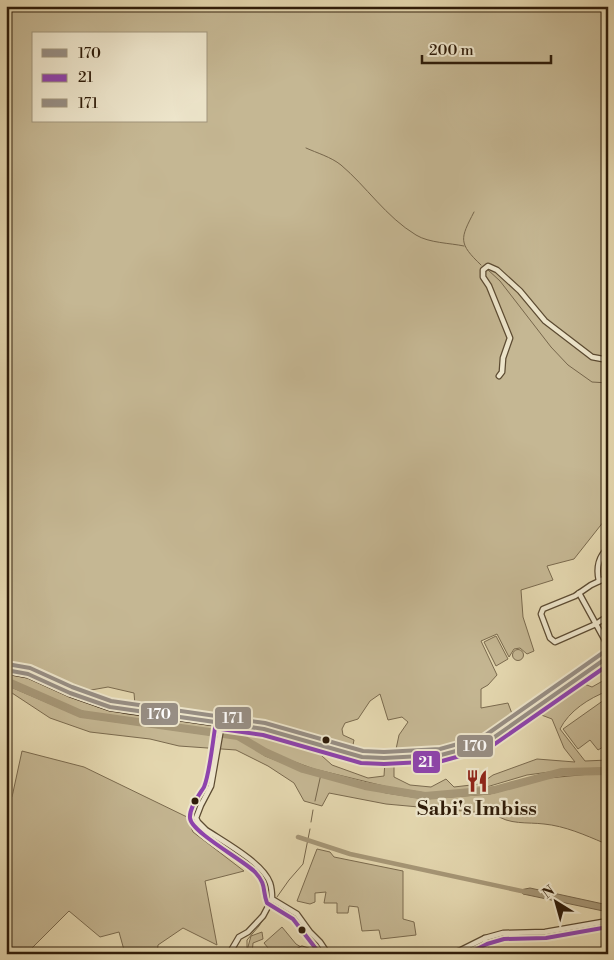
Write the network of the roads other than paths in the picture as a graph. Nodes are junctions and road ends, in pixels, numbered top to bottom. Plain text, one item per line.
1 (608, 360) edge
2 (499, 376) dead end
3 (608, 548) edge
4 (608, 577) edge
5 (599, 581) junction
6 (579, 593) junction
7 (608, 616) edge
8 (596, 624) junction
9 (608, 646) edge
10 (608, 657) edge
11 (6, 670) edge
12 (222, 724) junction
13 (272, 899) junction
14 (607, 921) edge
15 (485, 938) junction
16 (328, 953) edge
17 (229, 954) edge
18 (294, 954) edge
19 (318, 954) edge
20 (450, 954) edge
21 (486, 954) edge
22 (606, 954) edge

1 - 2 street
3 - 5 street
4 - 5 street
5 - 6 street
6 - 8 street
6 - 8 street
7 - 8 street
8 - 9 street
10 - 12 main road
11 - 12 main road
12 - 13 street
13 - 16 street
13 - 17 street
14 - 15 street
14 - 22 street
15 - 20 street
15 - 21 street
16 - 19 street
18 - 19 street

